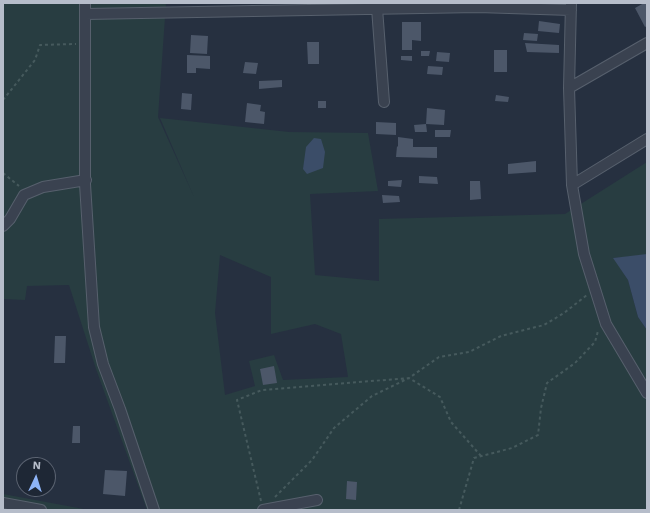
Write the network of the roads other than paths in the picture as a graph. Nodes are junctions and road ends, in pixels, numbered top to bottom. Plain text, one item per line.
1 (85, 3) edge
2 (571, 6) edge
3 (377, 8) junction
4 (85, 14) junction
5 (647, 43) edge
6 (569, 88) junction
7 (384, 102) dead end
8 (647, 139) edge
9 (86, 180) junction
10 (572, 185) junction
11 (3, 226) edge
12 (647, 393) edge
13 (317, 500) dead end
14 (3, 503) edge
15 (262, 506) edge
16 (41, 510) edge
17 (154, 510) edge

1 - 4 street
2 - 3 street
2 - 6 street
3 - 4 street
3 - 7 street
4 - 9 street
5 - 6 street
6 - 10 street
8 - 10 street
9 - 11 street
9 - 17 street
10 - 12 street
13 - 15 street
14 - 16 street

